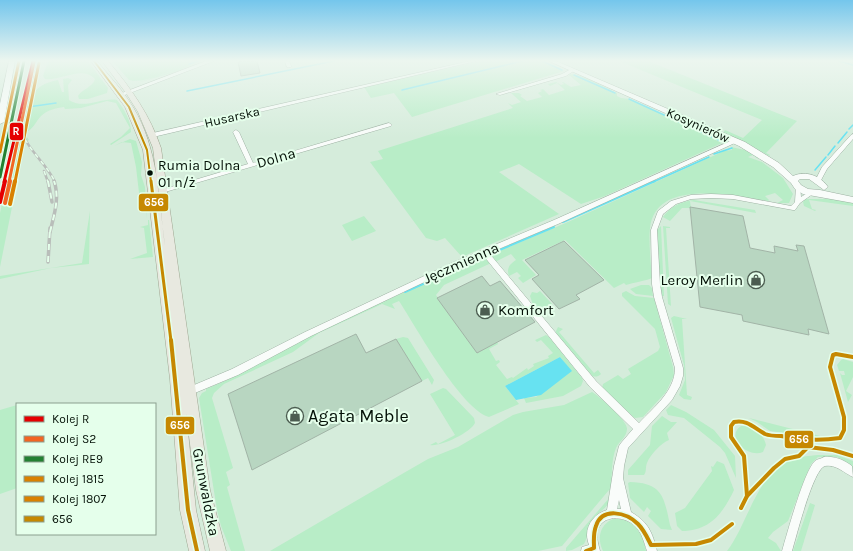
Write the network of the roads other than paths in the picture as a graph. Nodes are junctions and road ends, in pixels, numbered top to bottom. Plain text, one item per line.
1 (7, 87) edge
2 (118, 87) edge
3 (121, 87) edge
4 (147, 87) edge
5 (362, 87) edge
6 (523, 87) edge
7 (611, 87) edge
8 (498, 94) dead end
9 (127, 96) junction
10 (0, 122) edge
11 (389, 125) dead end
12 (236, 132) dead end
13 (153, 135) junction
14 (853, 136) edge
15 (735, 141) junction
16 (251, 165) junction
17 (797, 182) junction
18 (818, 185) junction
19 (163, 191) junction
20 (811, 193) junction
21 (853, 200) edge
22 (798, 202) junction
23 (484, 252) junction
24 (190, 391) junction
25 (639, 429) junction
26 (853, 472) edge
27 (618, 478) junction
28 (612, 512) junction
29 (627, 515) junction
30 (592, 550) edge
31 (198, 551) edge
32 (218, 551) edge
33 (652, 551) edge
34 (787, 551) edge

1 - 10 main road
2 - 9 main road
3 - 9 main road
4 - 9 main road
5 - 13 street, Husarska
6 - 8 street
7 - 15 main road, Kosynierów
9 - 13 main road, Grunwaldzka
9 - 31 main road, Grunwaldzka
11 - 16 street, Dolna
12 - 16 street
13 - 19 main road, Grunwaldzka
14 - 18 street
15 - 17 main road, Kosynierów
15 - 23 street, Jęczmienna
16 - 19 street, Dolna
17 - 18 main road
17 - 20 main road, Kosynierów
17 - 22 street
18 - 20 main road
18 - 21 main road
19 - 24 main road, Grunwaldzka
20 - 22 street
22 - 25 street
23 - 24 street, Jęczmienna
23 - 25 street
24 - 32 main road, Grunwaldzka
25 - 27 street
26 - 34 street
27 - 28 street
27 - 29 street
28 - 29 street
28 - 30 street
29 - 33 street

